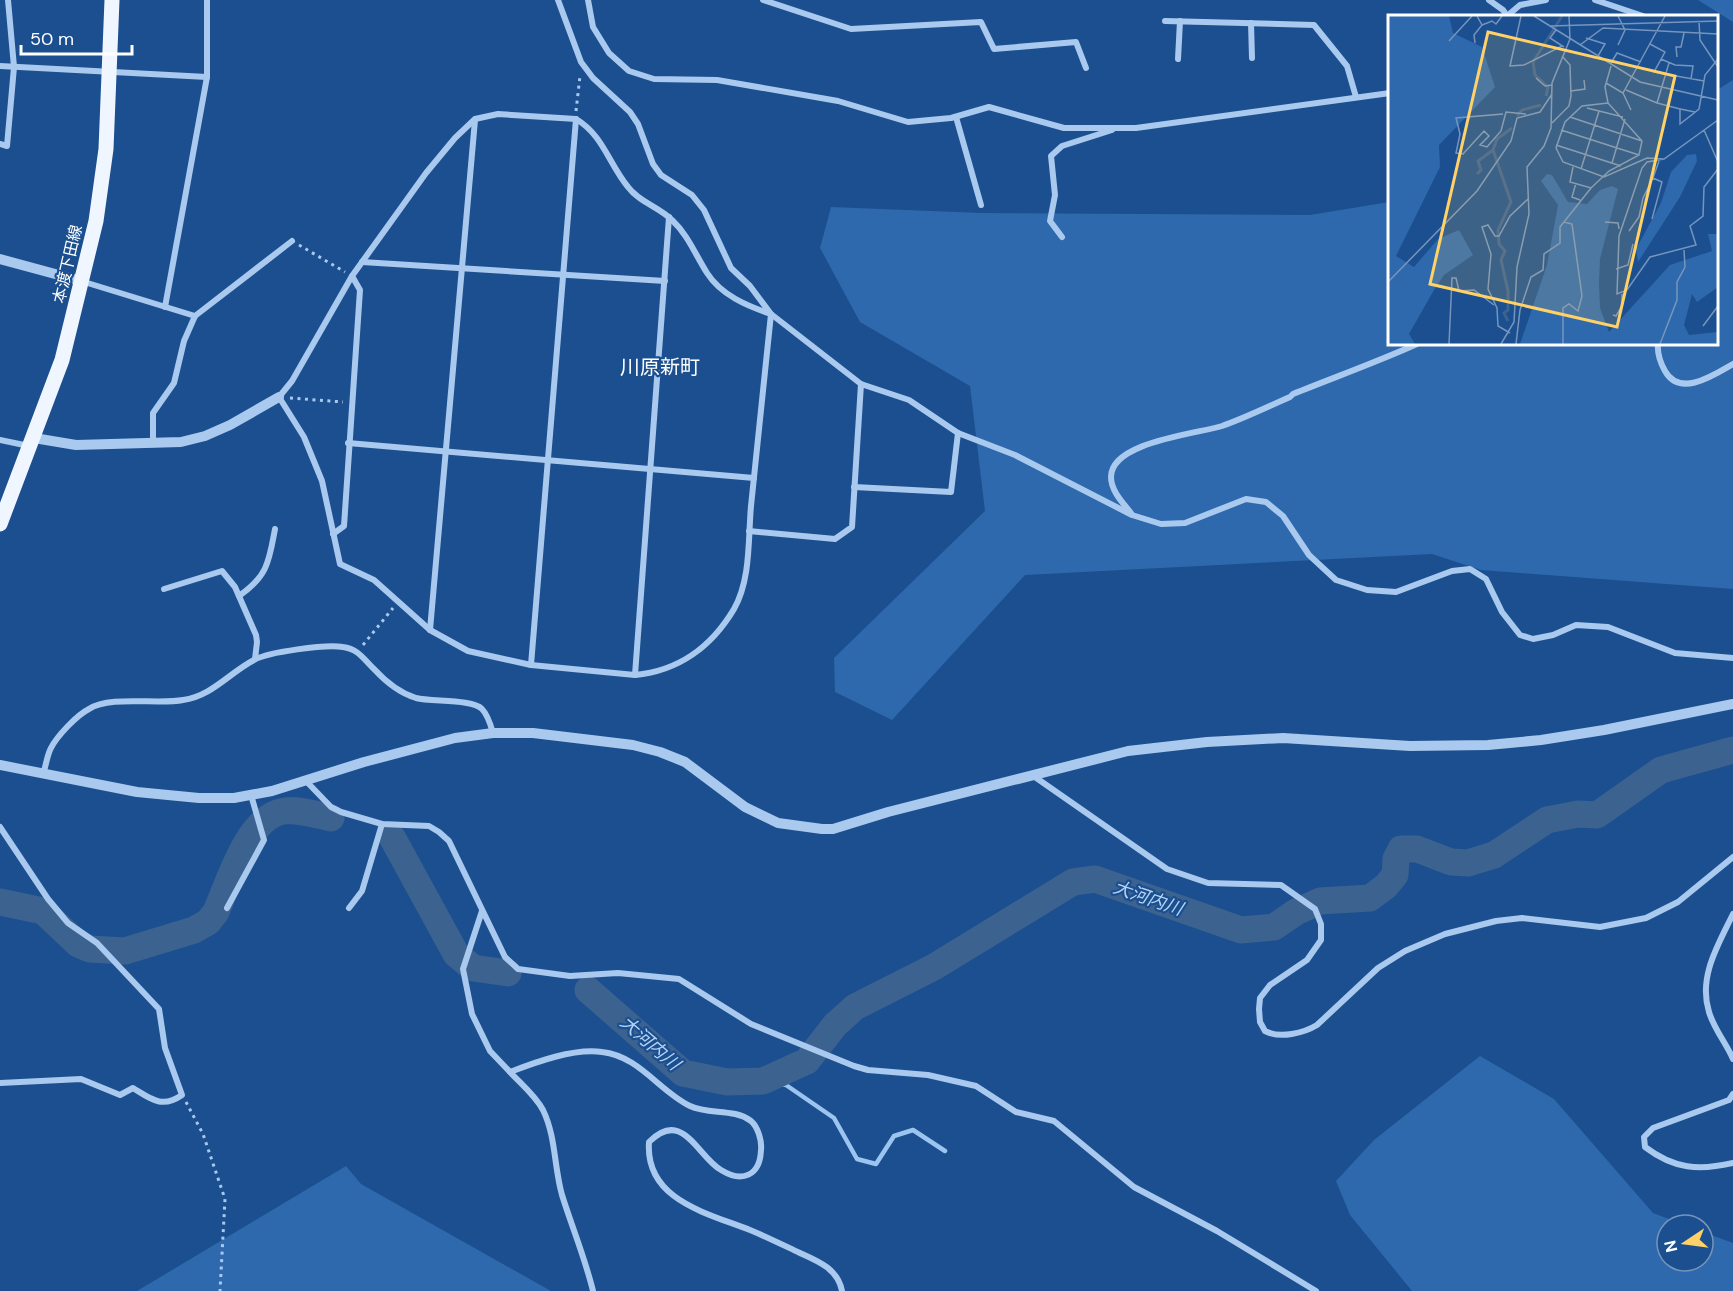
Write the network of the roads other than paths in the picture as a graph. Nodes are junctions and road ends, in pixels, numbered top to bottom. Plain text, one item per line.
1 (8, 0) edge
2 (112, 0) edge
3 (207, 0) edge
4 (558, 0) edge
5 (588, 0) edge
6 (763, 0) edge
7 (1489, 0) edge
8 (1546, 0) edge
9 (1595, 0) edge
10 (1506, 15) edge
11 (1508, 15) edge
12 (1640, 15) edge
13 (1165, 21) dead end
14 (1180, 21) junction
15 (1251, 23) junction
16 (1252, 58) dead end
17 (1178, 59) dead end
18 (0, 66) edge
19 (14, 67) junction
20 (1086, 68) dead end
21 (110, 71) junction
22 (207, 77) junction
23 (1388, 93) edge
24 (1356, 97) junction
25 (956, 117) junction
26 (576, 119) junction
27 (475, 120) junction
28 (1118, 128) junction
29 (0, 144) edge
30 (981, 205) dead end
31 (669, 217) junction
32 (1062, 237) dead end
33 (292, 241) road end
34 (0, 259) edge
35 (362, 262) junction
36 (462, 268) junction
37 (562, 275) junction
38 (352, 276) junction
39 (81, 281) junction
40 (665, 281) junction
41 (165, 307) junction
42 (771, 314) junction
43 (195, 316) junction
44 (1416, 345) edge
45 (1658, 345) edge
46 (1733, 364) edge
47 (861, 384) junction
48 (279, 397) junction
49 (958, 433) junction
50 (0, 440) edge
51 (32, 442) junction
52 (348, 443) junction
53 (153, 444) junction
54 (446, 451) junction
55 (547, 460) junction
56 (651, 469) junction
57 (754, 478) junction
58 (854, 487) junction
59 (1132, 515) junction
60 (0, 524) edge
61 (275, 529) dead end
62 (749, 531) junction
63 (333, 534) junction
64 (164, 589) dead end
65 (239, 596) junction
66 (430, 630) junction
67 (1733, 658) edge
68 (255, 659) junction
69 (531, 665) junction
70 (636, 675) junction
71 (1733, 704) edge
72 (494, 734) junction
73 (0, 765) edge
74 (43, 774) junction
75 (1031, 775) junction
76 (306, 781) junction
77 (251, 795) junction
78 (382, 824) junction
79 (0, 827) edge
80 (1733, 857) edge
81 (227, 908) dead end
82 (349, 908) dead end
83 (482, 910) junction
84 (1733, 914) edge
85 (1733, 1059) edge
86 (510, 1072) junction
87 (0, 1083) edge
88 (1733, 1094) edge
89 (1733, 1163) edge
90 (592, 1291) edge
91 (842, 1291) edge
92 (1316, 1291) edge

1 - 19 street
2 - 21 main road, 本渡下田線
3 - 22 street
4 - 42 street
5 - 25 street
6 - 20 street
7 - 10 street
8 - 11 street
9 - 12 street
13 - 14 street
14 - 15 street
14 - 17 street
15 - 16 street
15 - 24 street
18 - 19 street
19 - 21 street
19 - 29 street
21 - 22 street
21 - 39 main road, 本渡下田線
22 - 41 street
23 - 24 street
24 - 28 street
25 - 28 street
25 - 30 street
26 - 27 street
26 - 31 street
26 - 37 street
27 - 35 street
27 - 36 street
28 - 32 street
31 - 40 street
31 - 42 street
33 - 43 street
34 - 39 street
35 - 36 street
35 - 38 street
36 - 37 street
36 - 54 street
37 - 40 street
37 - 55 street
38 - 48 street
38 - 52 street
39 - 41 street
39 - 51 main road, 本渡下田線
40 - 56 street
41 - 43 street
42 - 47 street
42 - 57 street
43 - 53 street
44 - 59 street
45 - 46 street
47 - 49 street
47 - 58 street
48 - 53 street
48 - 63 street
49 - 58 street
49 - 59 street
50 - 51 street
51 - 53 street
51 - 60 main road, 本渡下田線
52 - 54 street
52 - 63 street
54 - 55 street
54 - 66 street
55 - 56 street
55 - 69 street
56 - 57 street
56 - 70 street
57 - 62 street
58 - 62 street
59 - 67 street
61 - 65 street
62 - 70 street
63 - 66 street
64 - 65 street
65 - 68 street
66 - 69 street
68 - 72 street
68 - 74 street
69 - 70 street
71 - 75 street
72 - 75 street
72 - 76 street
73 - 74 street
74 - 77 street
75 - 80 street
76 - 77 street
76 - 78 street
77 - 81 street
78 - 82 street
78 - 83 street
79 - 87 street
83 - 86 street
83 - 92 street
84 - 85 street
86 - 90 street
86 - 91 street
88 - 89 street

